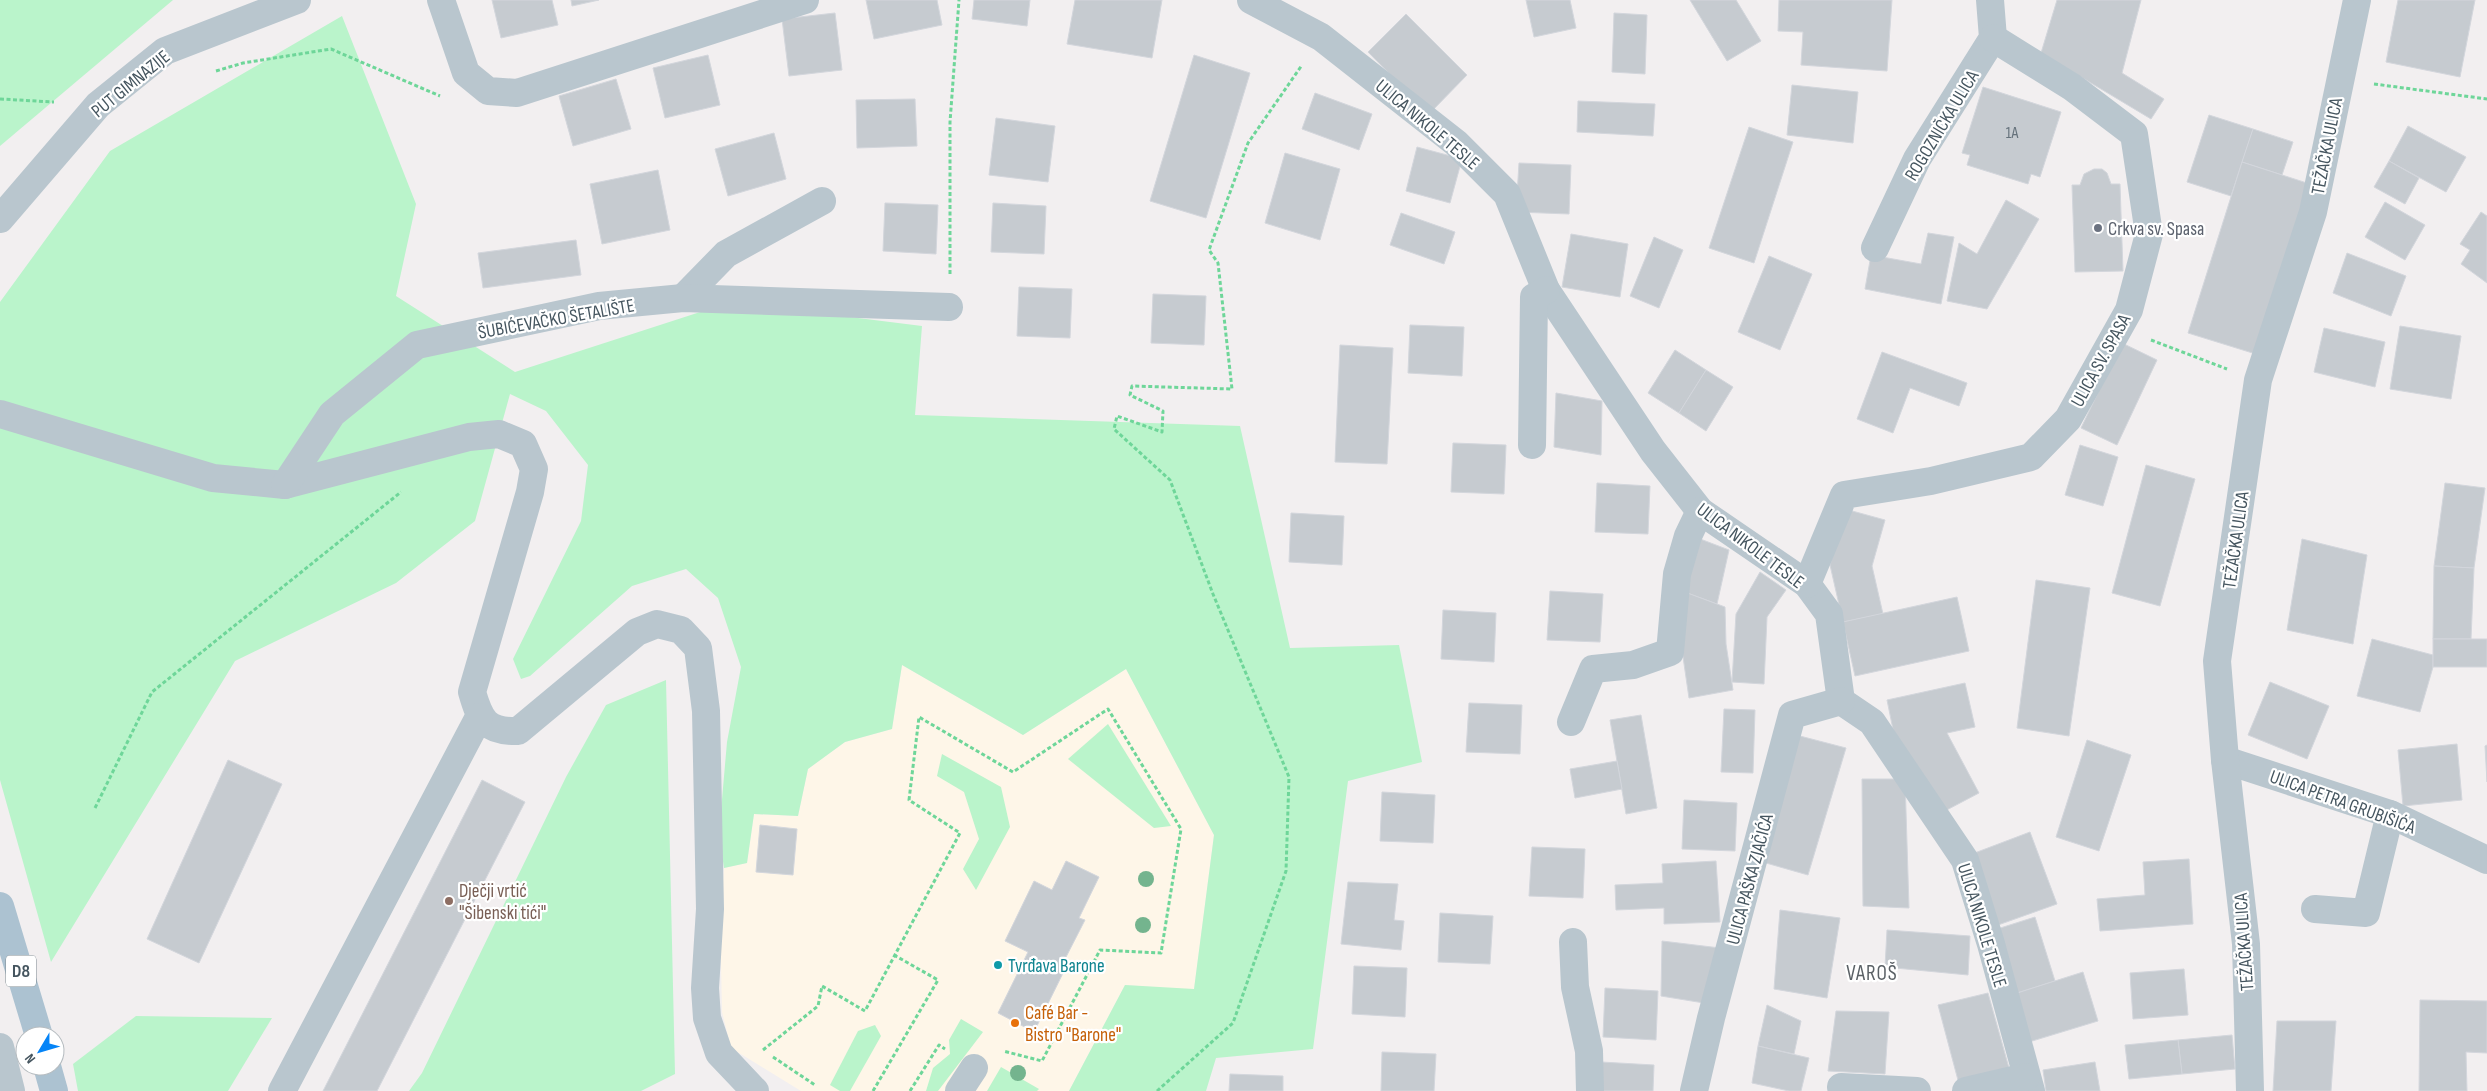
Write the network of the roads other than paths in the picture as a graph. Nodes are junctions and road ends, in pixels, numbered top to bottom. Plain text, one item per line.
1 (297, 0) edge
2 (441, 0) edge
3 (805, 0) edge
4 (1251, 0) edge
5 (1990, 0) edge
6 (2357, 0) edge
7 (1993, 38) junction
8 (822, 201) dead end
9 (0, 219) edge
10 (1875, 248) dead end
11 (1546, 290) junction
12 (682, 298) junction
13 (949, 308) road end
14 (0, 414) edge
15 (1532, 445) dead end
16 (285, 485) junction
17 (1700, 511) junction
18 (1807, 584) junction
19 (1841, 701) junction
20 (479, 717) junction
21 (1571, 722) dead end
22 (2225, 760) junction
23 (2390, 814) junction
24 (2487, 860) edge
25 (0, 906) edge
26 (2316, 909) dead end
27 (1573, 942) dead end
28 (36, 1026) edge
29 (0, 1046) edge
30 (974, 1068) road end
31 (50, 1076) edge
32 (2028, 1084) edge
33 (1841, 1087) dead end
34 (11, 1091) edge
35 (54, 1091) edge
36 (282, 1091) edge
37 (755, 1091) edge
38 (959, 1091) edge
39 (1590, 1091) edge
40 (1694, 1091) edge
41 (1916, 1091) edge
42 (1966, 1091) edge
43 (2250, 1091) edge

1 - 9 street, PUT GIMNAZIJE
2 - 3 street
4 - 11 street, ULICA NIKOLE TESLE
5 - 7 street
6 - 22 street, TEŽAČKA ULICA
7 - 10 street, ROGOZNIČKA ULICA
7 - 18 street, ULICA SV. SPASA
8 - 12 street
11 - 15 street
11 - 17 street, ULICA NIKOLE TESLE
12 - 13 street, ŠUBIĆEVAČKO ŠETALIŠTE
12 - 16 street, ŠUBIĆEVAČKO ŠETALIŠTE
14 - 16 street
16 - 20 street
17 - 18 street, ULICA NIKOLE TESLE
17 - 21 street
18 - 19 street, ULICA NIKOLE TESLE
19 - 32 street, ULICA NIKOLE TESLE
19 - 40 street, ULICA PAŠKA ZJAČIĆA
20 - 36 street
20 - 37 street
22 - 23 street, ULICA PETRA GRUBIŠIĆA
22 - 43 street, TEŽAČKA ULICA
23 - 24 street, ULICA PETRA GRUBIŠIĆA
23 - 26 street
25 - 28 main road, D8
27 - 39 street
29 - 34 street
30 - 38 street
31 - 35 main road
32 - 42 street
33 - 41 street

